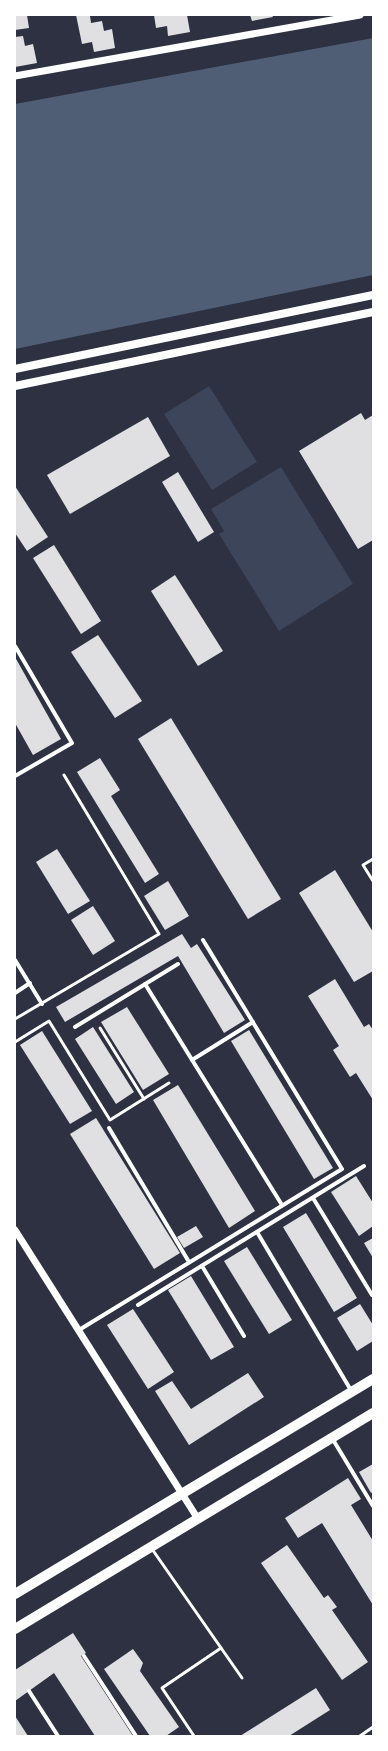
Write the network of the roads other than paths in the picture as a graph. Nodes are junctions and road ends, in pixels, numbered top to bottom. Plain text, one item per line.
1 (360, 15) edge
2 (15, 76) edge
3 (373, 295) edge
4 (373, 312) edge
5 (15, 369) edge
6 (15, 386) edge
7 (15, 646) edge
8 (64, 775) dead end
9 (15, 776) edge
10 (373, 859) edge
11 (373, 881) edge
12 (203, 940) dead end
13 (15, 960) edge
14 (178, 964) dead end
15 (30, 983) junction
16 (145, 984) junction
17 (15, 993) edge
18 (42, 1004) junction
19 (15, 1019) edge
20 (253, 1022) junction
21 (74, 1027) dead end
22 (100, 1028) dead end
23 (15, 1042) edge
24 (192, 1060) junction
25 (169, 1083) dead end
26 (144, 1099) junction
27 (109, 1128) dead end
28 (364, 1166) dead end
29 (313, 1198) junction
30 (282, 1205) junction
31 (15, 1230) edge
32 (256, 1232) junction
33 (189, 1262) junction
34 (202, 1266) junction
35 (372, 1295) edge
36 (138, 1305) dead end
37 (79, 1330) junction
38 (244, 1336) dead end
39 (373, 1379) edge
40 (352, 1392) junction
41 (373, 1413) edge
42 (332, 1438) junction
43 (182, 1494) junction
44 (373, 1506) edge
45 (198, 1519) junction
46 (150, 1548) junction
47 (15, 1594) edge
48 (15, 1629) edge
49 (221, 1648) junction
50 (84, 1656) dead end
51 (242, 1678) dead end
52 (29, 1691) dead end
53 (373, 1727) edge
54 (58, 1736) edge
55 (136, 1736) edge
56 (194, 1736) edge
57 (360, 1736) edge

1 - 2 street
3 - 5 main road
4 - 6 main road
7 - 9 street
8 - 18 lane
10 - 11 lane
12 - 20 street
13 - 15 street
14 - 16 street
15 - 17 street
15 - 18 street
16 - 21 street
16 - 24 street
18 - 19 lane
20 - 24 street
20 - 30 street
22 - 26 lane
23 - 26 lane
24 - 30 street
25 - 26 lane
27 - 33 street
28 - 29 street
29 - 32 street
29 - 35 street
30 - 33 street
31 - 37 street
32 - 34 street
32 - 40 street
33 - 37 street
34 - 36 street
34 - 38 street
37 - 43 street
39 - 40 main road
40 - 43 main road
41 - 42 main road
42 - 44 street
42 - 45 main road
43 - 45 street
43 - 47 main road
45 - 46 main road
46 - 48 main road
46 - 49 lane
49 - 51 lane
49 - 56 lane
50 - 55 street
52 - 54 street
53 - 57 lane

